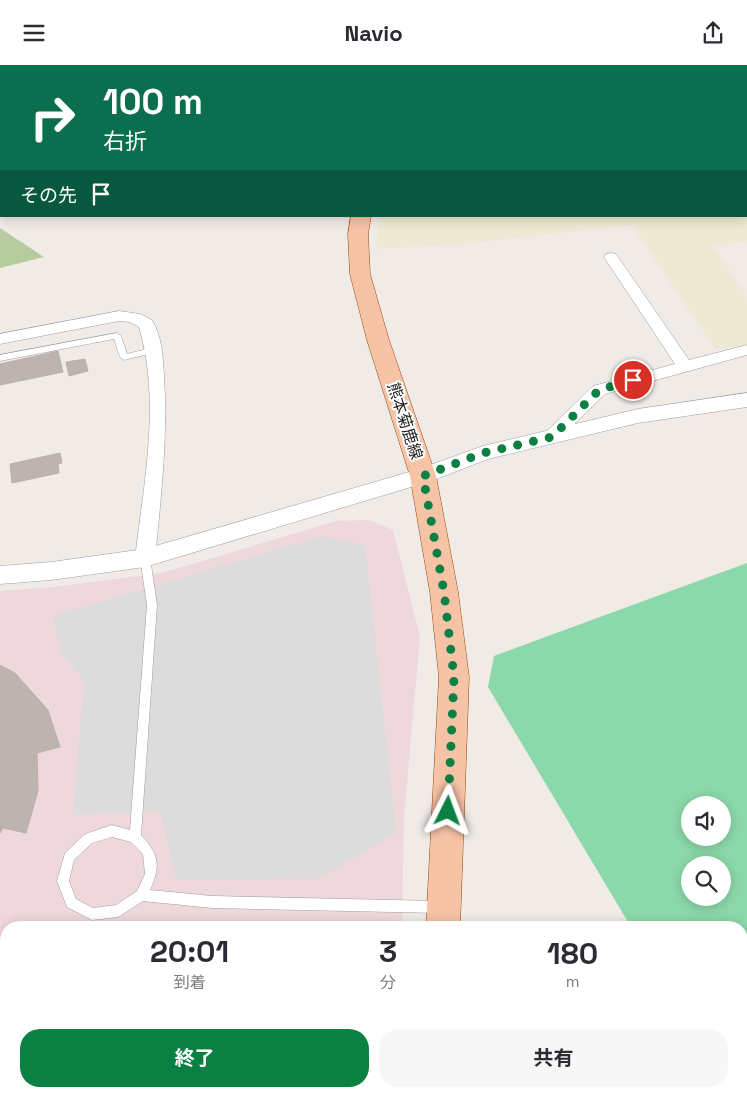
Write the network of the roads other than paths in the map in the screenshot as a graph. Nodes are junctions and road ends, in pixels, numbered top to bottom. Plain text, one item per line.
1 (361, 217) edge
2 (611, 257) dead end
3 (0, 339) edge
4 (154, 350) junction
5 (747, 350) edge
6 (0, 358) edge
7 (685, 367) junction
8 (747, 400) edge
9 (552, 437) junction
10 (423, 476) junction
11 (144, 558) junction
12 (0, 575) edge
13 (136, 837) junction
14 (141, 895) junction
15 (443, 917) edge

1 - 10 main road, 熊本菊鹿線
2 - 7 street
3 - 4 street
4 - 6 lane
4 - 11 street
5 - 7 street
7 - 9 street
8 - 9 street
9 - 10 street
10 - 11 street
10 - 15 main road, 熊本菊鹿線
11 - 12 street
11 - 13 lane
13 - 14 lane
13 - 14 lane
14 - 15 lane

